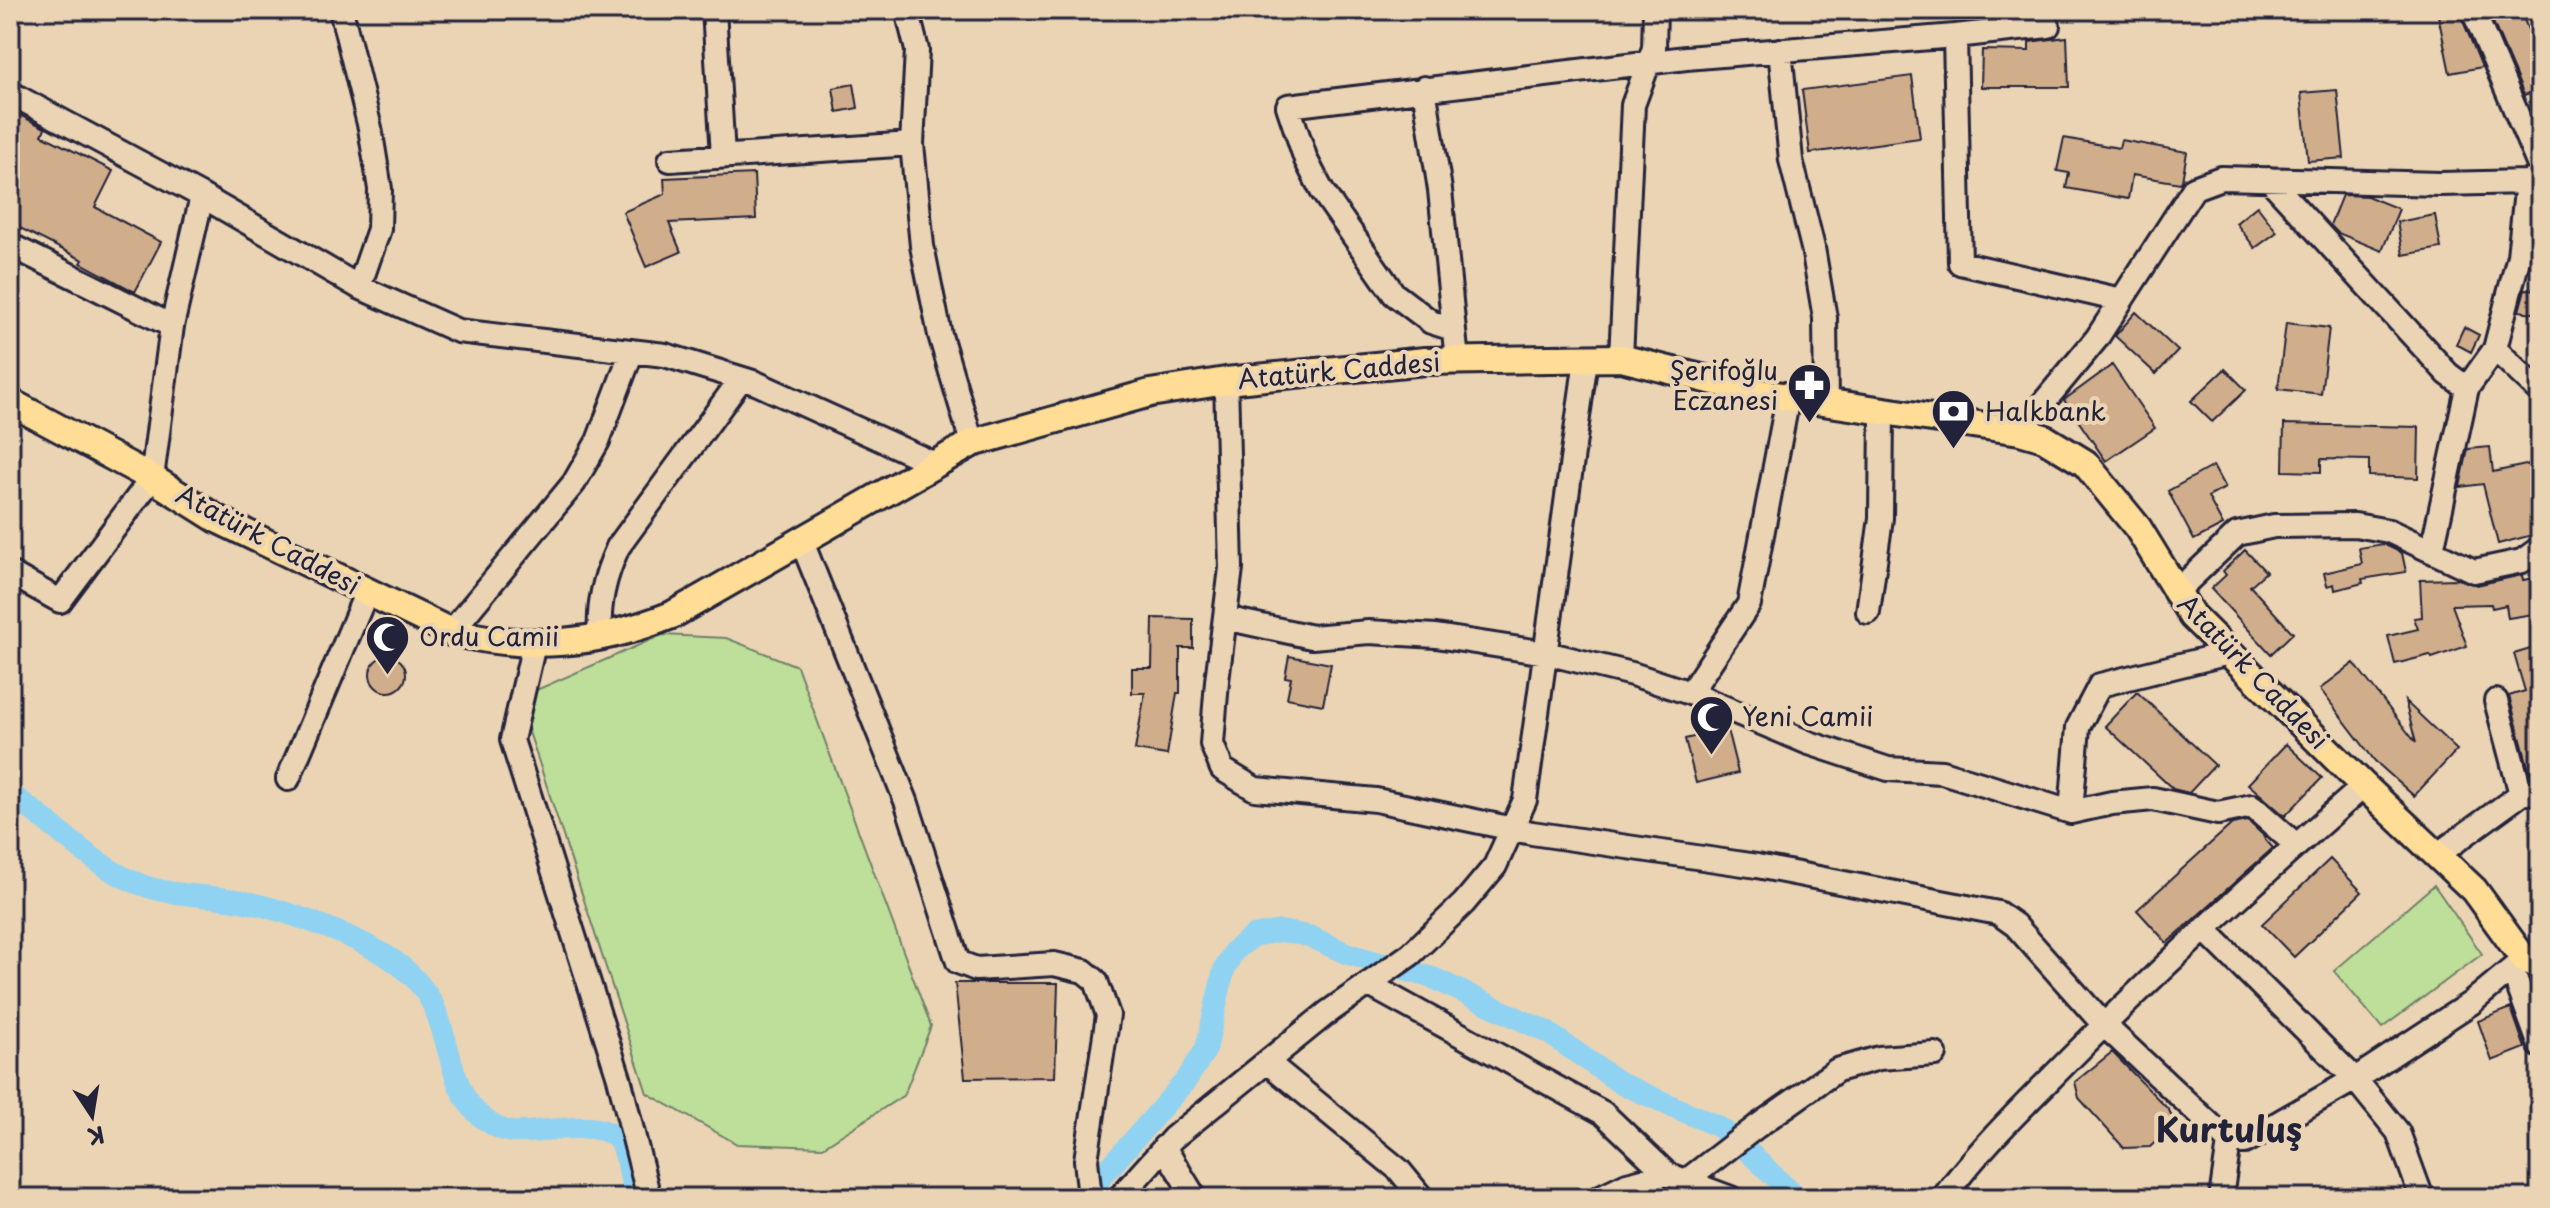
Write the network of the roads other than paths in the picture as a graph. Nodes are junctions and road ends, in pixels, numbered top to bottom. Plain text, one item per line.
1 (341, 10) edge
2 (714, 10) edge
3 (907, 10) edge
4 (1655, 10) edge
5 (2475, 10) edge
6 (2048, 26) dead end
7 (1955, 36) junction
8 (1780, 50) junction
9 (1648, 63) junction
10 (1424, 88) junction
11 (10, 93) edge
12 (912, 144) junction
13 (723, 156) junction
14 (670, 160) dead end
15 (2536, 176) edge
16 (2269, 179) junction
17 (202, 196) junction
18 (10, 245) edge
19 (359, 287) junction
20 (2121, 300) junction
21 (172, 326) junction
22 (1453, 329) junction
23 (2495, 349) junction
24 (632, 351) junction
25 (1621, 358) junction
26 (1586, 359) junction
27 (1457, 361) junction
28 (741, 379) junction
29 (1226, 381) junction
30 (2467, 388) junction
31 (2540, 392) edge
32 (1788, 397) junction
33 (10, 402) edge
34 (1826, 403) junction
35 (1882, 411) junction
36 (2020, 431) junction
37 (972, 443) junction
38 (935, 464) junction
39 (152, 478) junction
40 (802, 542) junction
41 (2540, 548) edge
42 (2432, 550) junction
43 (10, 573) edge
44 (367, 591) junction
45 (2175, 593) junction
46 (1868, 612) dead end
47 (1225, 618) junction
48 (451, 632) junction
49 (600, 638) junction
50 (534, 644) junction
51 (1546, 653) junction
52 (2229, 653) junction
53 (1690, 693) junction
54 (2496, 701) dead end
55 (288, 779) dead end
56 (2364, 786) junction
57 (2530, 793) edge
58 (2071, 812) junction
59 (1514, 829) junction
60 (2296, 845) junction
61 (2437, 855) junction
62 (2204, 929) junction
63 (2525, 965) edge
64 (1374, 980) junction
65 (2104, 1025) junction
66 (2540, 1046) edge
67 (1935, 1054) dead end
68 (1267, 1062) junction
69 (2355, 1079) junction
70 (2229, 1142) junction
71 (1164, 1147) junction
72 (1676, 1177) junction
73 (649, 1198) edge
74 (1090, 1198) edge
75 (1119, 1198) edge
76 (1195, 1198) edge
77 (1422, 1198) edge
78 (1598, 1198) edge
79 (1731, 1198) edge
80 (1943, 1198) edge
81 (2221, 1198) edge
82 (2422, 1198) edge

1 - 19 street
2 - 13 street
3 - 12 street
4 - 9 street
5 - 15 street
6 - 7 street
7 - 8 street
7 - 20 street
8 - 9 street
8 - 34 street
9 - 10 street
9 - 25 street
10 - 22 street
10 - 22 street
11 - 17 street
12 - 13 street
12 - 37 street
13 - 14 street
15 - 16 street
15 - 23 street
16 - 20 street
16 - 30 street
17 - 19 street
17 - 21 street
18 - 21 street
19 - 24 street
20 - 36 street
21 - 39 street
22 - 27 street
23 - 30 street
23 - 31 street
24 - 28 street
24 - 48 street
25 - 26 main road, Atatürk Caddesi
25 - 32 main road, Atatürk Caddesi
26 - 27 main road, Atatürk Caddesi
26 - 51 street
27 - 29 main road, Atatürk Caddesi
28 - 38 street
28 - 49 street
29 - 37 main road, Atatürk Caddesi
29 - 47 street
30 - 42 street
32 - 34 main road, Atatürk Caddesi
32 - 53 street
33 - 39 main road, Atatürk Caddesi
34 - 35 main road, Atatürk Caddesi
35 - 36 main road, Atatürk Caddesi
35 - 46 street
36 - 45 main road, Atatürk Caddesi
37 - 38 main road, Atatürk Caddesi
38 - 40 main road, Atatürk Caddesi
39 - 43 street
39 - 44 main road, Atatürk Caddesi
40 - 49 main road, Atatürk Caddesi
40 - 74 street
41 - 42 street
42 - 45 street
44 - 48 main road, Atatürk Caddesi
44 - 55 street
45 - 52 main road, Atatürk Caddesi
47 - 51 street
47 - 59 street
48 - 50 main road, Atatürk Caddesi
49 - 50 main road, Atatürk Caddesi
50 - 73 street
51 - 53 street
51 - 59 street
52 - 56 main road, Atatürk Caddesi
52 - 58 street
53 - 58 street
54 - 57 street
56 - 60 street
56 - 61 main road, Atatürk Caddesi
57 - 61 street
58 - 60 street
59 - 64 street
59 - 65 street
60 - 62 street
61 - 63 main road, Atatürk Caddesi
62 - 65 street
62 - 69 street
63 - 66 street
63 - 69 street
64 - 68 street
64 - 72 street
65 - 70 street
65 - 80 street
67 - 72 street
68 - 71 street
68 - 77 street
69 - 70 street
69 - 82 street
70 - 81 street
71 - 75 street
71 - 76 street
72 - 78 street
72 - 79 street

